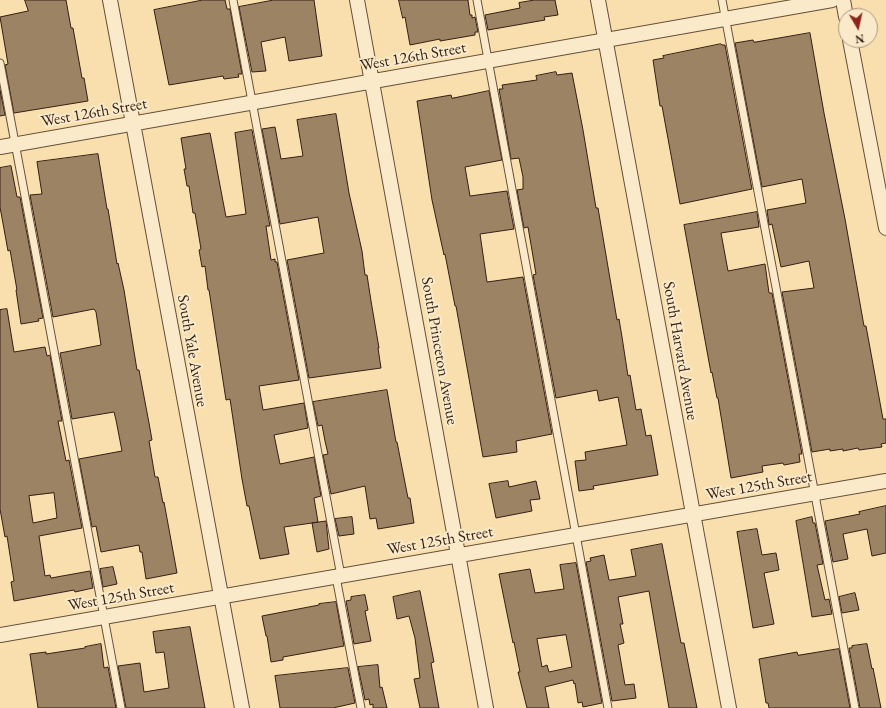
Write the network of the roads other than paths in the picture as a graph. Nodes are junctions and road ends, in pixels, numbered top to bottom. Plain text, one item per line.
1 (110, 0) edge
2 (232, 0) edge
3 (357, 0) edge
4 (477, 0) edge
5 (598, 0) edge
6 (722, 0) edge
7 (832, 0) edge
8 (725, 19) junction
9 (606, 40) junction
10 (852, 48) edge
11 (488, 61) junction
12 (0, 63) edge
13 (372, 81) junction
14 (252, 103) junction
15 (133, 124) junction
16 (15, 144) junction
17 (0, 147) edge
18 (886, 228) edge
19 (886, 481) edge
20 (816, 493) junction
21 (693, 514) junction
22 (576, 535) junction
23 (459, 556) junction
24 (338, 576) junction
25 (220, 597) junction
26 (104, 617) junction
27 (0, 635) edge
28 (121, 708) edge
29 (242, 708) edge
30 (361, 708) edge
31 (486, 708) edge
32 (608, 708) edge
33 (729, 708) edge
34 (855, 708) edge

1 - 15 street, South Yale Avenue
2 - 14 lane
3 - 13 street, South Princeton Avenue
4 - 11 lane
5 - 9 street, South Harvard Avenue
6 - 8 lane
7 - 8 street, West 126th Street
8 - 9 street, West 126th Street
8 - 20 lane
9 - 11 street, West 126th Street
9 - 21 street, South Harvard Avenue
10 - 18 street
11 - 13 street, West 126th Street
11 - 22 lane
12 - 16 lane
13 - 14 street, West 126th Street
13 - 23 street, South Princeton Avenue
14 - 15 street, West 126th Street
14 - 24 lane
15 - 16 street, West 126th Street
15 - 25 street, South Yale Avenue
16 - 17 street, West 126th Street
16 - 26 lane
19 - 20 street, West 125th Street
20 - 21 street, West 125th Street
20 - 34 lane
21 - 22 street, West 125th Street
21 - 33 street, South Harvard Avenue
22 - 23 street, West 125th Street
22 - 32 lane
23 - 24 street, West 125th Street
23 - 31 street, South Princeton Avenue
24 - 25 street, West 125th Street
24 - 30 lane
25 - 26 street, West 125th Street
25 - 29 street, South Yale Avenue
26 - 27 street, West 125th Street
26 - 28 lane

